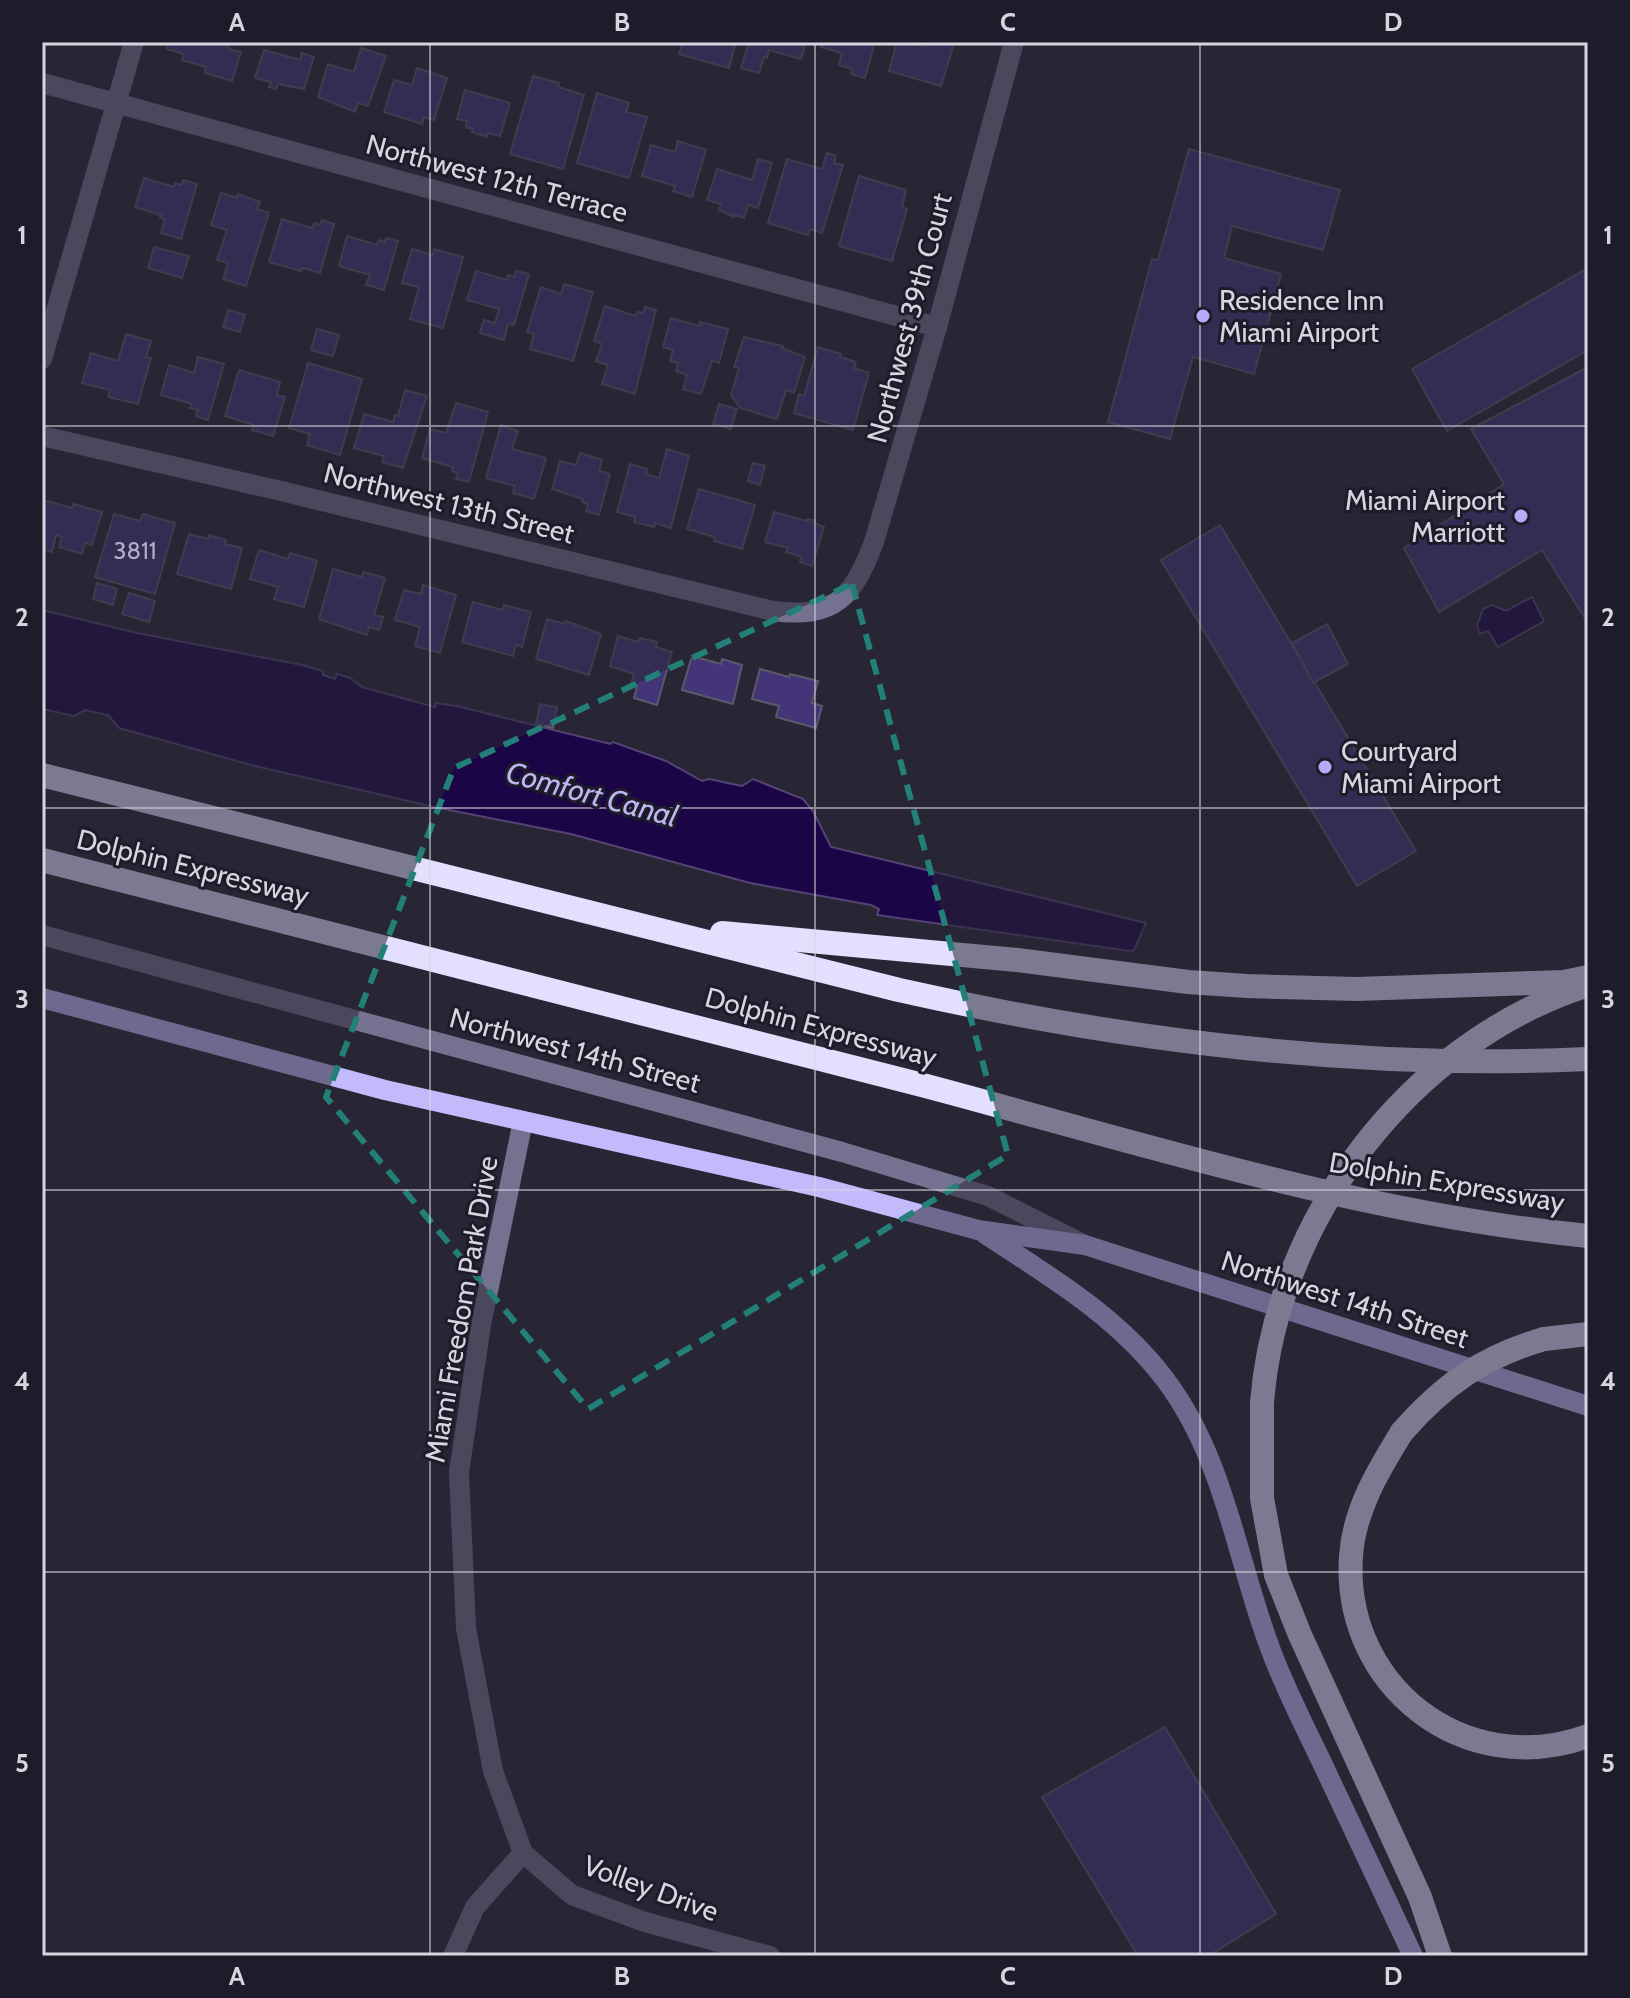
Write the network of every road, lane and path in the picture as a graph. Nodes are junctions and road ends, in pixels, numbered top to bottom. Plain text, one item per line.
1 (134, 42) edge
2 (1014, 42) edge
3 (42, 83) edge
4 (117, 103) junction
5 (937, 327) junction
6 (42, 359) edge
7 (42, 436) edge
8 (840, 600) joint
9 (42, 775) edge
10 (42, 860) edge
11 (646, 926) junction
12 (42, 935) edge
13 (1588, 977) edge
14 (1588, 985) edge
15 (42, 998) edge
16 (1588, 1059) edge
17 (523, 1121) junction
18 (978, 1230) junction
19 (1588, 1236) edge
20 (1085, 1245) junction
21 (1588, 1334) edge
22 (1588, 1406) edge
23 (1588, 1736) edge
24 (523, 1853) junction
25 (453, 1956) edge
26 (770, 1956) edge
27 (1413, 1956) edge
28 (1440, 1956) edge

1 - 4 street
2 - 5 street, Northwest 39th Court
3 - 4 street, Northwest 12th Terrace
4 - 5 street, Northwest 12th Terrace
4 - 6 street
5 - 8 street, Northwest 39th Court
7 - 8 street, Northwest 13th Street
9 - 11 highway, Dolphin Expressway
10 - 19 highway, Dolphin Expressway
11 - 13 highway
11 - 16 highway, Dolphin Expressway
12 - 20 street, Northwest 14th Street
14 - 28 highway, bridge
15 - 17 main road, Northwest 14th Street
17 - 18 main road, Northwest 14th Street
17 - 24 street, Miami Freedom Park Drive
18 - 20 main road, Northwest 14th Street
18 - 27 main road
20 - 22 main road, Northwest 14th Street
21 - 23 highway, bridge
24 - 25 street
24 - 26 street, Volley Drive

